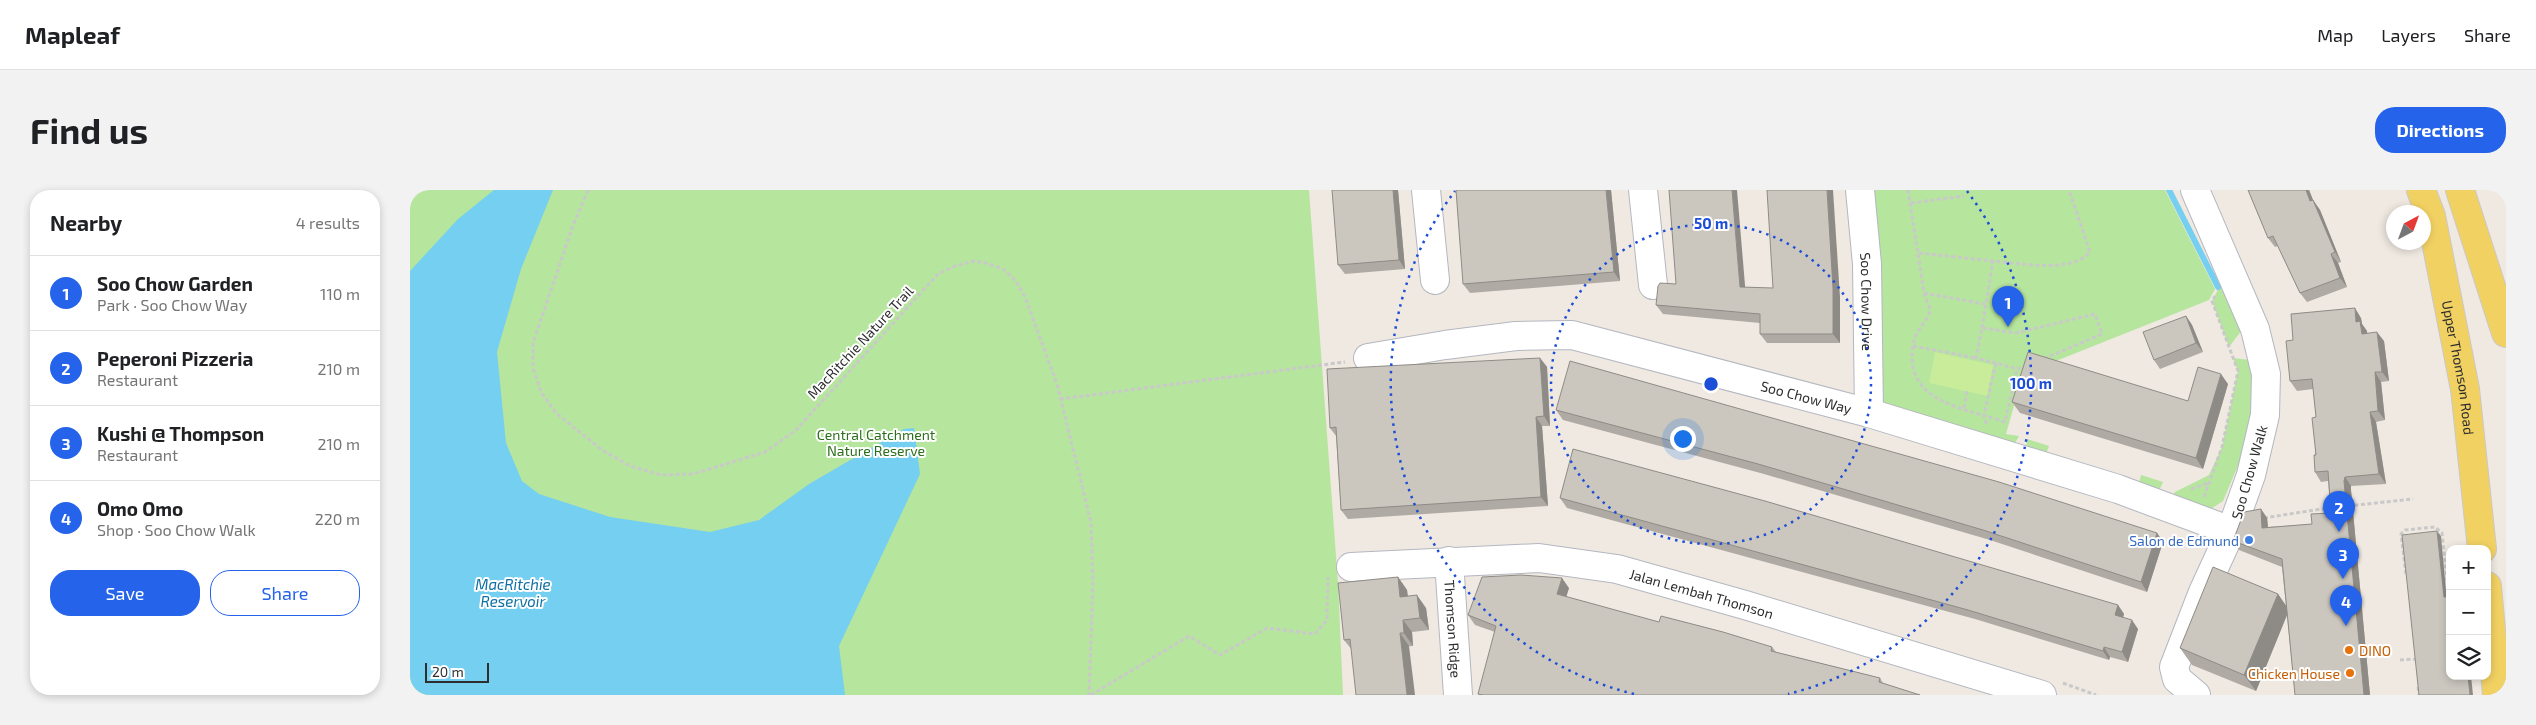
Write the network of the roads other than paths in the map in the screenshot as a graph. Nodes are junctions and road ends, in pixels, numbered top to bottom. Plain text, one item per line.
1 (1426, 190) edge
2 (1643, 190) edge
3 (1860, 190) edge
4 (2195, 190) edge
5 (2421, 190) edge
6 (2463, 199) edge
7 (2427, 205) edge
8 (2431, 216) joint
9 (1435, 280) dead end
10 (1653, 285) dead end
11 (2502, 302) edge
12 (2506, 333) edge
13 (1368, 358) road end
14 (1870, 413) junction
15 (2232, 527) junction
16 (2482, 545) edge
17 (1449, 561) junction
18 (1351, 567) road end
19 (2487, 590) edge
20 (1458, 695) edge
21 (2042, 695) edge
22 (2196, 695) edge
23 (2497, 695) edge

1 - 9 street
2 - 10 street
3 - 14 street, Soo Chow Drive
4 - 15 street, Soo Chow Walk
5 - 7 main road, Upper Thomson Road
6 - 8 main road
6 - 11 main road
8 - 16 main road, Upper Thomson Road
11 - 12 main road
13 - 14 street, Soo Chow Way
14 - 15 street, Soo Chow Way
15 - 22 street, Soo Chow Walk
17 - 18 street, Jalan Lembah Thomson
17 - 20 street, Thomson Ridge
17 - 21 street, Jalan Lembah Thomson
19 - 23 main road

